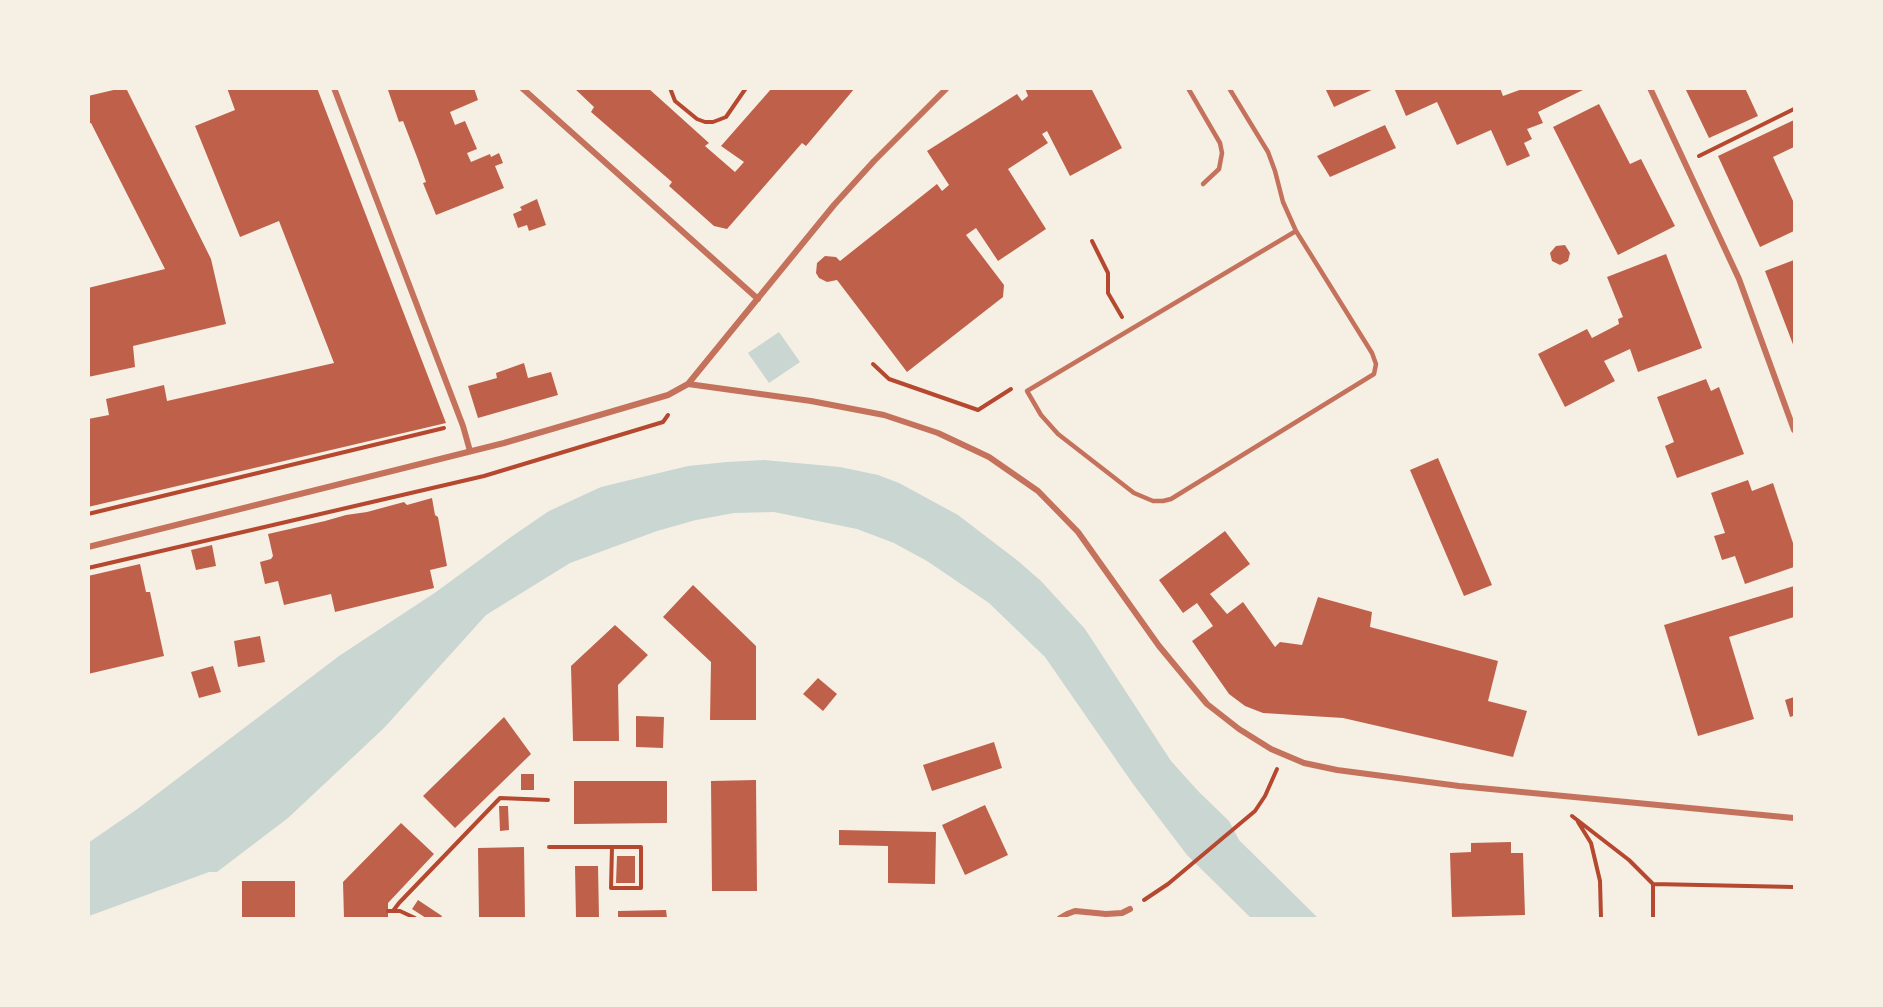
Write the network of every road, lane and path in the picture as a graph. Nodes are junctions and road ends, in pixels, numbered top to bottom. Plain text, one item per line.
1 (334, 88) edge
2 (522, 88) edge
3 (670, 88) edge
4 (746, 88) edge
5 (947, 88) edge
6 (1188, 88) edge
7 (1229, 88) edge
8 (1650, 88) edge
9 (1794, 109) edge
10 (1685, 163) junction
11 (1203, 184) dead end
12 (1296, 231) junction
13 (1092, 241) dead end
14 (758, 299) junction
15 (1130, 330) junction
16 (873, 364) dead end
17 (688, 384) junction
18 (1027, 391) junction
19 (669, 413) dead end
20 (1794, 430) edge
21 (470, 451) junction
22 (88, 514) edge
23 (88, 547) edge
24 (88, 568) edge
25 (1283, 754) junction
26 (1543, 794) junction
27 (548, 800) dead end
28 (1575, 818) junction
29 (1794, 818) edge
30 (549, 847) dead end
31 (612, 847) junction
32 (1653, 884) junction
33 (1794, 887) edge
34 (1130, 909) joint
35 (415, 918) edge
36 (1060, 918) edge
37 (1601, 918) edge
38 (1653, 918) edge

1 - 21 street
2 - 14 street
3 - 4 path
5 - 14 street
6 - 11 lane
7 - 12 lane
8 - 10 street
9 - 10 path
10 - 20 street
12 - 15 lane
12 - 18 lane
13 - 15 path
14 - 17 street
15 - 18 lane
16 - 18 path
17 - 21 street
17 - 25 street
19 - 24 path
21 - 22 path
21 - 23 street
25 - 26 street
25 - 34 path
26 - 28 path
26 - 29 street
27 - 35 path
28 - 32 path
28 - 37 path
30 - 31 path
31 - 31 path
32 - 33 path
32 - 38 path
34 - 36 street

